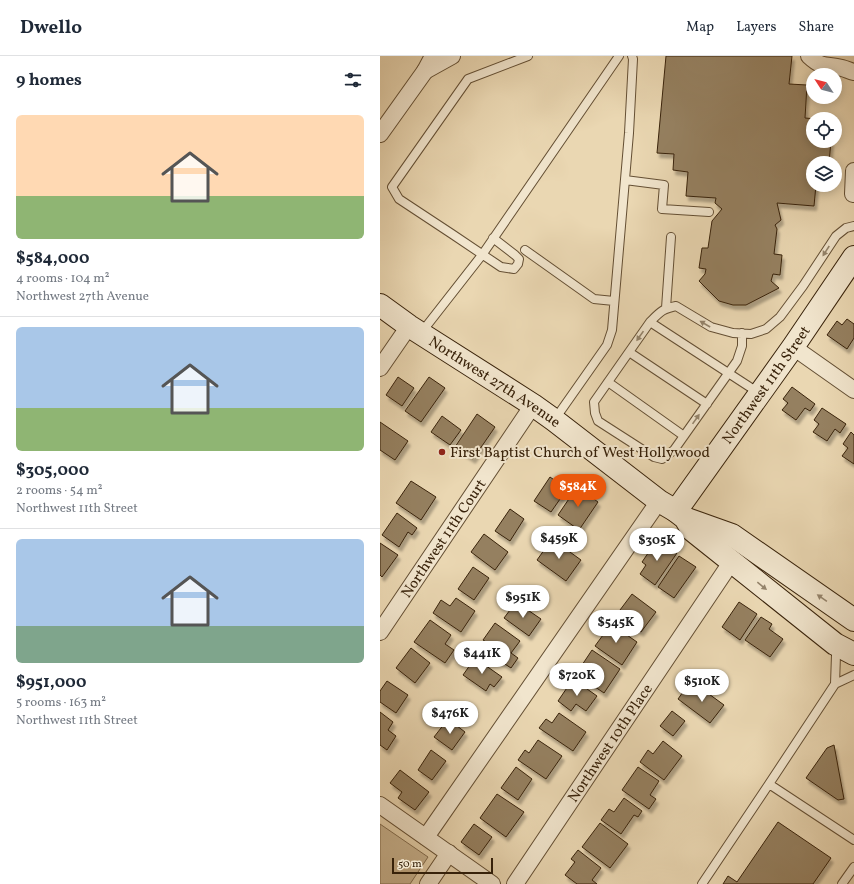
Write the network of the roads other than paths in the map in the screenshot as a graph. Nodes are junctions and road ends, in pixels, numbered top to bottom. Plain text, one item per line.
1 (432, 56) edge
2 (452, 56) edge
3 (528, 56) edge
4 (619, 56) edge
5 (632, 56) edge
6 (809, 56) edge
7 (425, 71) junction
8 (854, 72) edge
9 (380, 134) edge
10 (854, 171) edge
11 (625, 180) junction
12 (852, 194) dead end
13 (709, 212) dead end
14 (854, 226) edge
15 (671, 237) dead end
16 (493, 238) junction
17 (525, 250) dead end
18 (482, 254) junction
19 (854, 257) edge
20 (614, 301) junction
21 (380, 306) edge
22 (666, 308) junction
23 (650, 322) junction
24 (415, 330) junction
25 (742, 333) junction
26 (793, 347) junction
27 (629, 352) junction
28 (380, 368) edge
29 (728, 373) junction
30 (608, 382) junction
31 (854, 390) edge
32 (760, 393) junction
33 (707, 404) junction
34 (533, 405) junction
35 (554, 420) junction
36 (684, 436) junction
37 (673, 510) junction
38 (732, 561) junction
39 (854, 620) edge
40 (380, 632) edge
41 (845, 649) edge
42 (854, 675) edge
43 (835, 684) junction
44 (769, 784) junction
45 (380, 805) edge
46 (426, 837) junction
47 (854, 840) edge
48 (449, 853) junction
49 (854, 867) edge
50 (428, 884) edge
51 (492, 884) edge
52 (515, 884) edge
53 (702, 884) edge
54 (842, 884) edge

1 - 7 street
2 - 7 street
3 - 18 lane
4 - 16 lane
5 - 11 lane
6 - 8 street
7 - 9 street
10 - 12 street
11 - 13 lane
11 - 20 lane
14 -> 25 lane
15 - 22 lane
16 - 18 lane
16 - 18 lane
17 - 20 lane
18 - 24 lane
19 - 26 street, Northwest 11th Street
20 - 35 lane
21 - 24 street, Northwest 27th Avenue
22 - 23 lane
25 -> 22 lane
23 -> 27 lane
23 - 29 lane
24 - 28 street
24 - 34 street, Northwest 27th Avenue
25 - 29 lane
26 - 31 street
26 - 32 street, Northwest 11th Street
27 - 30 lane
27 - 33 lane
29 - 32 lane
29 - 33 lane
30 - 36 lane
30 - 36 lane
32 - 37 street, Northwest 11th Street
36 -> 33 lane
34 - 35 street, Northwest 27th Avenue
34 - 40 street, Northwest 11th Court
35 - 37 street, Northwest 27th Avenue
37 - 38 street, Northwest 27th Avenue
39 -> 37 street, Northwest 27th Avenue
37 - 46 street, Northwest 11th Street
38 -> 41 street, Northwest 27th Avenue
38 - 52 street, Northwest 10th Place
41 - 43 lane
42 - 43 lane
43 - 44 lane
44 - 47 lane
44 - 53 lane
45 - 46 street
46 - 48 street
48 - 50 street
48 - 51 street
49 - 54 lane

